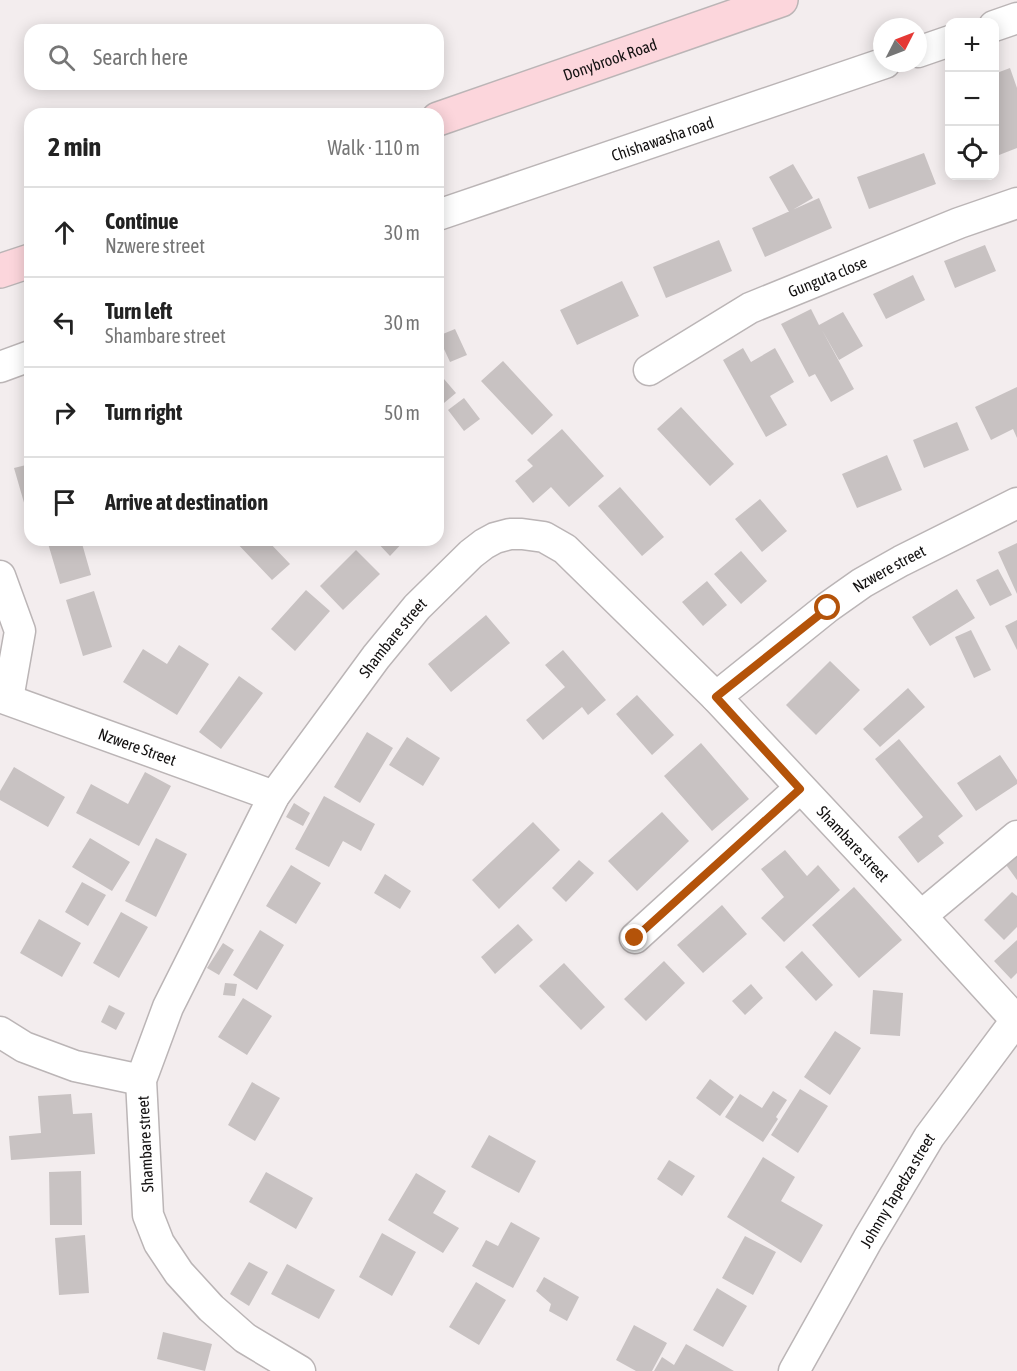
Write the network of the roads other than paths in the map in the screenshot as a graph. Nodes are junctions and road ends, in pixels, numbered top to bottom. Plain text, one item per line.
1 (781, 0) edge
2 (1017, 18) edge
3 (999, 24) edge
4 (945, 43) edge
5 (927, 49) edge
6 (873, 67) edge
7 (444, 117) edge
8 (1017, 203) edge
9 (444, 213) edge
10 (24, 263) edge
11 (0, 271) edge
12 (24, 358) edge
13 (0, 367) edge
14 (649, 370) dead end
15 (1017, 503) edge
16 (0, 576) edge
17 (716, 697) junction
18 (4, 698) edge
19 (800, 789) junction
20 (274, 796) junction
21 (1017, 836) edge
22 (921, 916) junction
23 (635, 938) dead end
24 (1016, 1020) edge
25 (0, 1032) edge
26 (141, 1080) junction
27 (300, 1371) edge
28 (794, 1371) edge

1 - 7 street, Donybrook Road
2 - 3 street
4 - 5 street
6 - 9 street, Chishawasha road
8 - 14 street, Gunguta close
10 - 11 street
12 - 13 street
15 - 17 street, Nzwere street
16 - 18 street
17 - 19 street, Shambare street
17 - 20 street, Shambare street
18 - 20 street, Nzwere Street
19 - 22 street, Shambare street
19 - 23 street
20 - 26 street, Shambare street
21 - 22 street
22 - 24 street, Shambare street
24 - 28 street, Johnny Tapedza street
25 - 26 street
26 - 27 street, Shambare street

